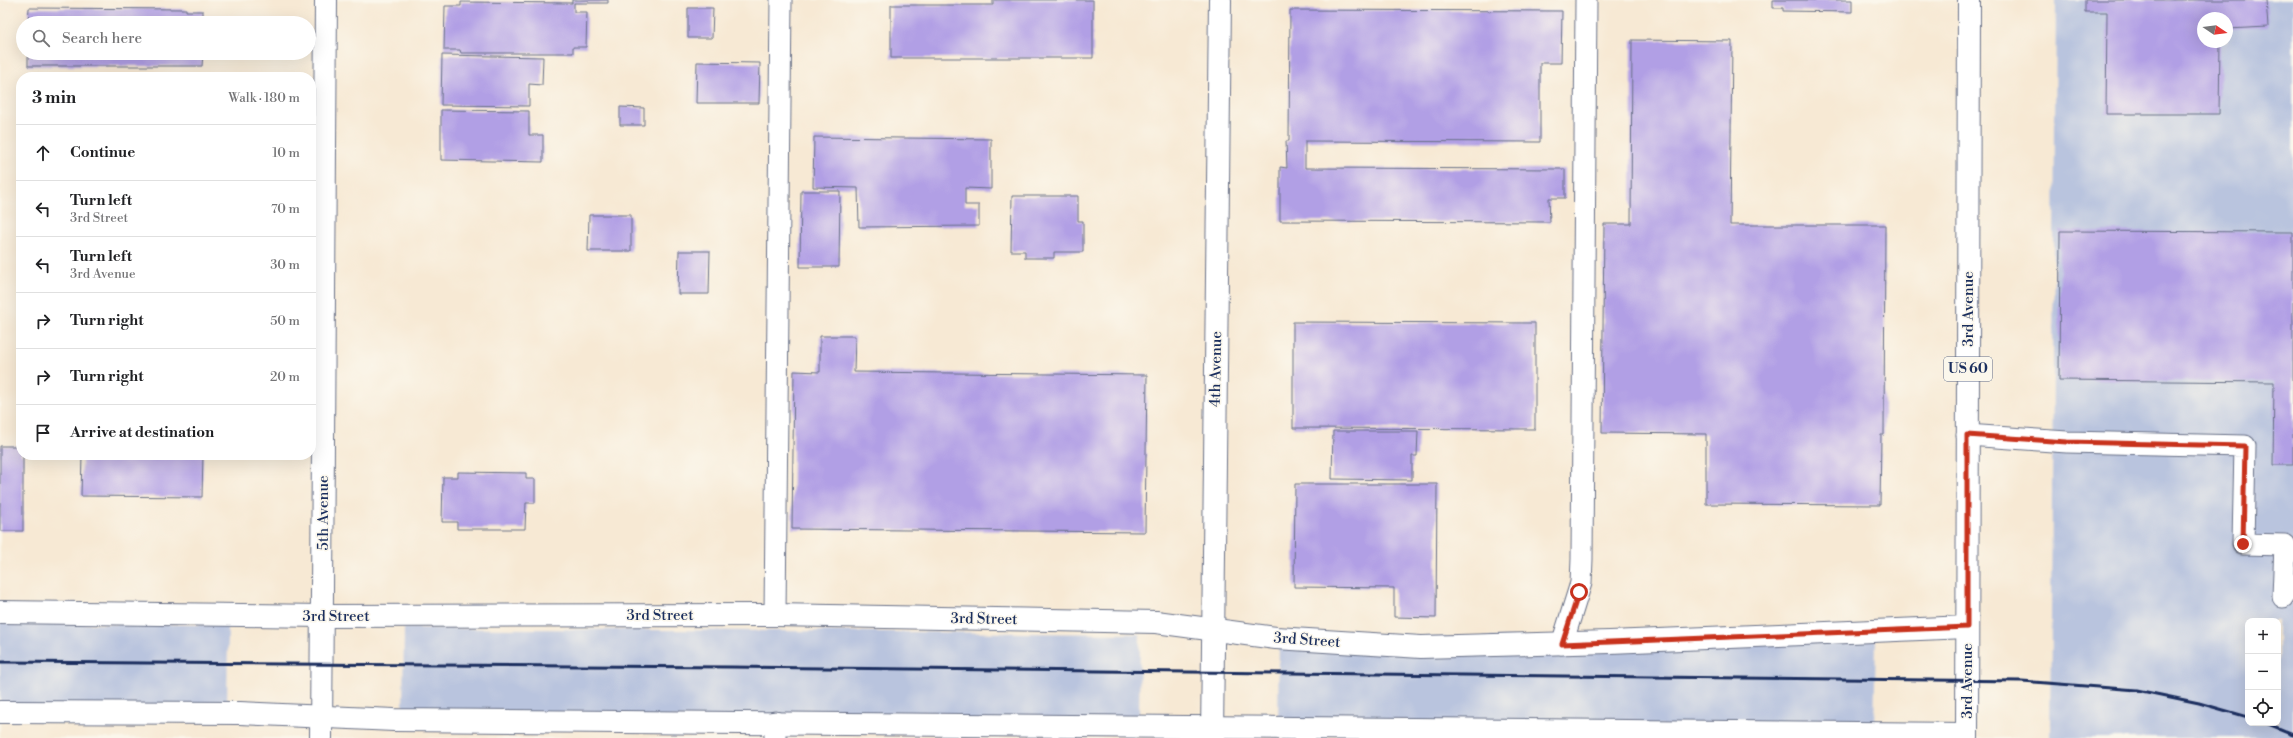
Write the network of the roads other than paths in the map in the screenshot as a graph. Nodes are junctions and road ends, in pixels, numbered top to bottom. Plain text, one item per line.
1 (326, 0) edge
2 (781, 0) edge
3 (1220, 0) edge
4 (1586, 0) edge
5 (1969, 0) edge
6 (1967, 435) junction
7 (2283, 597) dead end
8 (0, 612) edge
9 (775, 615) junction
10 (323, 616) junction
11 (1967, 627) junction
12 (1214, 628) junction
13 (1562, 644) junction
14 (0, 712) edge
15 (321, 716) junction
16 (775, 730) edge
17 (1212, 733) edge
18 (1581, 735) edge
19 (1967, 736) edge
20 (321, 738) edge

1 - 10 street, 5th Avenue
2 - 9 lane
3 - 12 street, 4th Avenue
4 - 13 lane
5 - 6 street, 3rd Avenue / US 60
6 - 7 lane
6 - 11 street, 3rd Avenue / US 60
8 - 10 street, 3rd Street
9 - 10 street, 3rd Street
9 - 12 street, 3rd Street
10 - 15 street, 5th Avenue
11 - 13 street, 3rd Street
11 - 19 street, 3rd Avenue / US 60
12 - 13 street, 3rd Street
12 - 17 street, 4th Avenue
14 - 15 street
15 - 16 street
15 - 20 street, 5th Avenue
16 - 17 street
17 - 18 street
18 - 19 street

